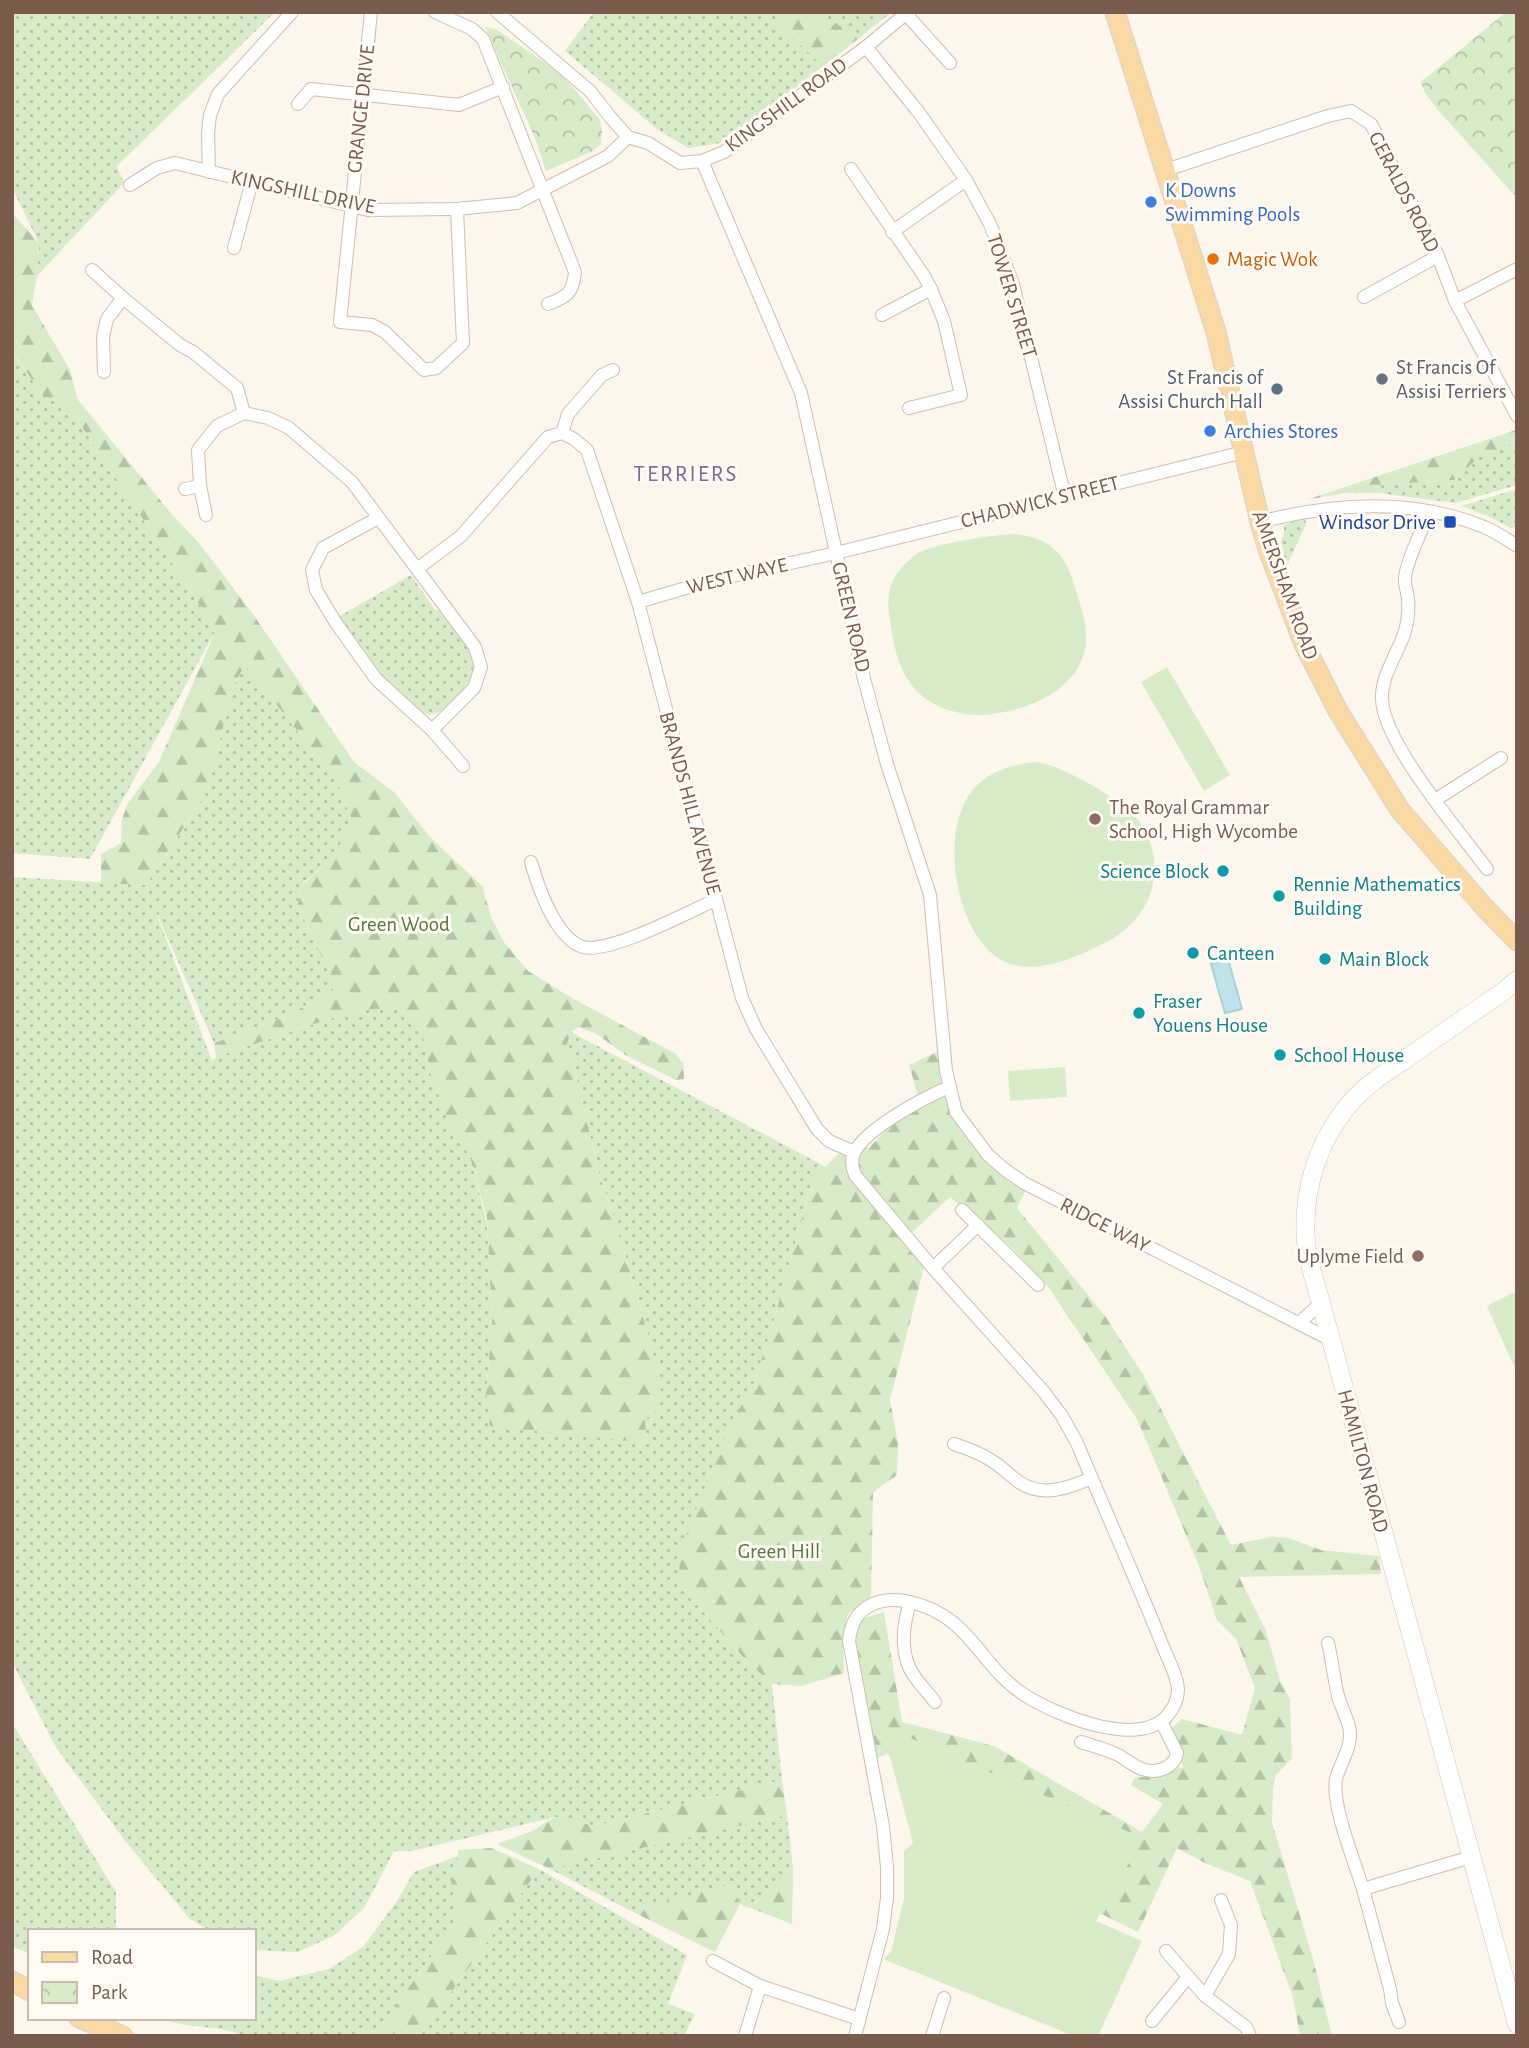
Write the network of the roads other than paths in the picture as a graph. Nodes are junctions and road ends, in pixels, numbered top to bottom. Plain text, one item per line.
1 (292, 12) edge
2 (371, 12) edge
3 (435, 12) edge
4 (497, 12) edge
5 (1115, 12) edge
6 (907, 13) edge
7 (866, 47) junction
8 (950, 63) dead end
9 (503, 87) junction
10 (364, 95) junction
11 (298, 104) dead end
12 (628, 136) junction
13 (702, 161) junction
14 (850, 169) dead end
15 (1166, 170) junction
16 (209, 172) junction
17 (966, 180) junction
18 (252, 181) junction
19 (130, 185) dead end
20 (543, 191) junction
21 (351, 205) junction
22 (457, 209) junction
23 (892, 232) junction
24 (234, 248) dead end
25 (1437, 256) junction
26 (92, 270) dead end
27 (1515, 273) edge
28 (931, 289) junction
29 (1364, 297) dead end
30 (123, 298) junction
31 (1455, 301) junction
32 (548, 304) dead end
33 (882, 316) dead end
34 (613, 370) dead end
35 (104, 372) dead end
36 (909, 408) dead end
37 (244, 413) junction
38 (1517, 416) edge
39 (562, 433) junction
40 (1244, 452) junction
41 (200, 486) junction
42 (185, 489) dead end
43 (1065, 496) junction
44 (1427, 511) junction
45 (206, 515) dead end
46 (378, 518) junction
47 (1259, 522) junction
48 (1517, 546) edge
49 (836, 553) junction
50 (417, 569) junction
51 (638, 602) junction
52 (432, 730) junction
53 (1500, 758) dead end
54 (463, 766) dead end
55 (1435, 800) junction
56 (531, 862) dead end
57 (1487, 869) dead end
58 (715, 900) junction
59 (1517, 941) edge
60 (1517, 980) edge
61 (949, 1087) junction
62 (854, 1152) junction
63 (962, 1210) dead end
64 (978, 1225) junction
65 (933, 1268) junction
66 (1038, 1286) dead end
67 (1321, 1303) junction
68 (1299, 1323) junction
69 (1331, 1340) junction
70 (954, 1444) dead end
71 (1092, 1478) junction
72 (910, 1602) junction
73 (1328, 1643) dead end
74 (935, 1702) dead end
75 (1162, 1723) junction
76 (1081, 1742) dead end
77 (1471, 1857) junction
78 (1363, 1889) junction
79 (1221, 1900) dead end
80 (1166, 1951) dead end
81 (713, 1961) dead end
82 (1188, 1977) junction
83 (12, 1981) edge
84 (760, 1986) junction
85 (28, 1990) edge
86 (1205, 1996) junction
87 (944, 1997) dead end
88 (859, 2019) junction
89 (84, 2020) edge
90 (1152, 2021) dead end
91 (1399, 2022) dead end
92 (1517, 2024) edge
93 (123, 2036) edge
94 (745, 2036) edge
95 (855, 2036) edge
96 (932, 2036) edge
97 (1250, 2036) edge

1 - 16 street
2 - 10 street, GRANGE DRIVE
3 - 9 street
4 - 12 street, KINGSHILL ROAD
5 - 15 main road, AMERSHAM ROAD
6 - 7 street, KINGSHILL ROAD
6 - 8 street
7 - 13 street, KINGSHILL ROAD
7 - 17 street, TOWER STREET
9 - 10 street
9 - 20 street
10 - 11 street
10 - 21 street, GRANGE DRIVE
12 - 13 street, KINGSHILL ROAD
12 - 20 street, KINGSHILL DRIVE
13 - 49 street, GREEN ROAD
14 - 23 street
15 - 25 street, GERALDS ROAD
15 - 40 main road, AMERSHAM ROAD
16 - 18 street, KINGSHILL DRIVE
16 - 19 street, KINGSHILL DRIVE
17 - 23 street
17 - 43 street, TOWER STREET
18 - 21 street, KINGSHILL DRIVE
18 - 24 street
20 - 22 street, KINGSHILL DRIVE
20 - 32 street
21 - 22 street, KINGSHILL DRIVE
21 - 22 street, GRANGE DRIVE
23 - 28 street
25 - 29 street
25 - 31 street, GERALDS ROAD
26 - 30 street
27 - 31 street
28 - 33 street
28 - 36 street
30 - 35 street
30 - 37 street
31 - 38 street, GERALDS ROAD
34 - 39 street
37 - 41 street
37 - 46 street
39 - 50 street
39 - 51 street, BRANDS HILL AVENUE
40 - 43 street, CHADWICK STREET
40 - 47 main road, AMERSHAM ROAD
41 - 42 street
41 - 45 street
43 - 49 street, CHADWICK STREET
44 - 47 street
44 - 48 street
44 - 55 street
46 - 50 street
46 - 52 street
47 - 59 main road, AMERSHAM ROAD
49 - 51 street, WEST WAYE
49 - 61 street, GREEN ROAD
50 - 52 street
51 - 58 street, BRANDS HILL AVENUE
52 - 54 street
53 - 55 street
55 - 57 street
56 - 58 street
58 - 62 street, BRANDS HILL AVENUE
60 - 67 street, HAMILTON ROAD
61 - 62 street
61 - 68 street, RIDGE WAY
62 - 65 street
63 - 64 street
64 - 65 street
64 - 66 street
65 - 71 street
67 - 68 street
67 - 69 street, HAMILTON ROAD
68 - 69 street, RIDGE WAY
69 - 77 street, HAMILTON ROAD
70 - 71 street
71 - 75 street
72 - 74 street
72 - 75 street
72 - 88 street
73 - 78 street
75 - 76 street
77 - 78 street
77 - 92 street, HAMILTON ROAD
78 - 91 street
79 - 86 street
80 - 82 street
81 - 84 street
82 - 86 street
82 - 90 street
83 - 85 main road
84 - 88 street
84 - 94 street
86 - 97 street
87 - 96 street
88 - 95 street
89 - 93 main road

